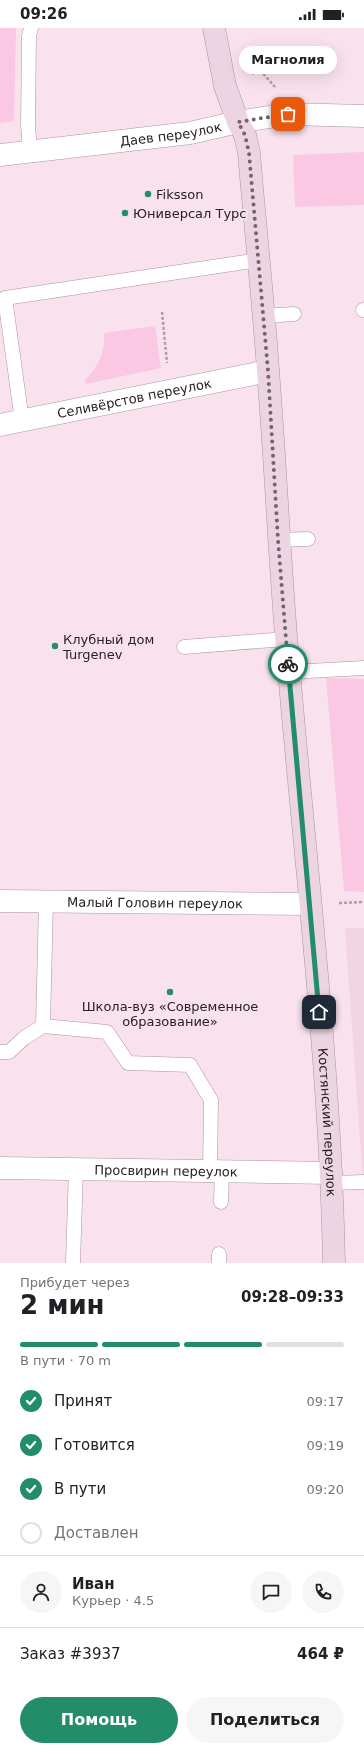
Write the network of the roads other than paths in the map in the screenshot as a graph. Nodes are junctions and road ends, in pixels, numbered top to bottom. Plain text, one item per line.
1 (31, 28) edge
2 (214, 28) edge
3 (364, 116) edge
4 (238, 122) junction
5 (30, 151) junction
6 (0, 155) edge
7 (259, 260) junction
8 (294, 314) dead end
9 (263, 316) junction
10 (5, 342) edge
11 (268, 371) junction
12 (22, 421) junction
13 (0, 425) edge
14 (308, 539) dead end
15 (278, 540) junction
16 (286, 639) junction
17 (184, 647) dead end
18 (364, 668) edge
19 (289, 672) junction
20 (0, 901) edge
21 (46, 901) junction
22 (310, 904) junction
23 (43, 1026) junction
24 (0, 1052) edge
25 (0, 1168) edge
26 (76, 1169) junction
27 (216, 1171) junction
28 (332, 1178) junction
29 (364, 1182) edge
30 (221, 1202) dead end
31 (73, 1263) edge
32 (334, 1263) edge

1 - 5 lane
2 - 4 street, Костянский переулок
3 - 4 street, Даев переулок
4 - 5 street, Даев переулок
4 - 7 street, Костянский переулок
5 - 6 street, Даев переулок
7 - 9 street, Костянский переулок
7 - 10 lane
8 - 9 lane
9 - 11 street, Костянский переулок
10 - 12 lane
11 - 12 street, Селивёрстов переулок
11 - 15 street, Костянский переулок
12 - 13 street, Селивёрстов переулок
14 - 15 lane
15 - 16 street, Костянский переулок
16 - 17 lane
16 - 19 street, Костянский переулок
18 - 19 lane
19 - 22 street, Костянский переулок
20 - 21 street, Малый Головин переулок
21 - 22 street, Малый Головин переулок
21 - 23 lane
22 - 28 street, Костянский переулок
23 - 24 lane
23 - 27 lane
25 - 26 street, Просвирин переулок
26 - 27 street, Просвирин переулок
26 - 31 lane
27 - 28 street, Просвирин переулок
27 - 30 lane
28 - 29 lane
28 - 32 street, Костянский переулок

